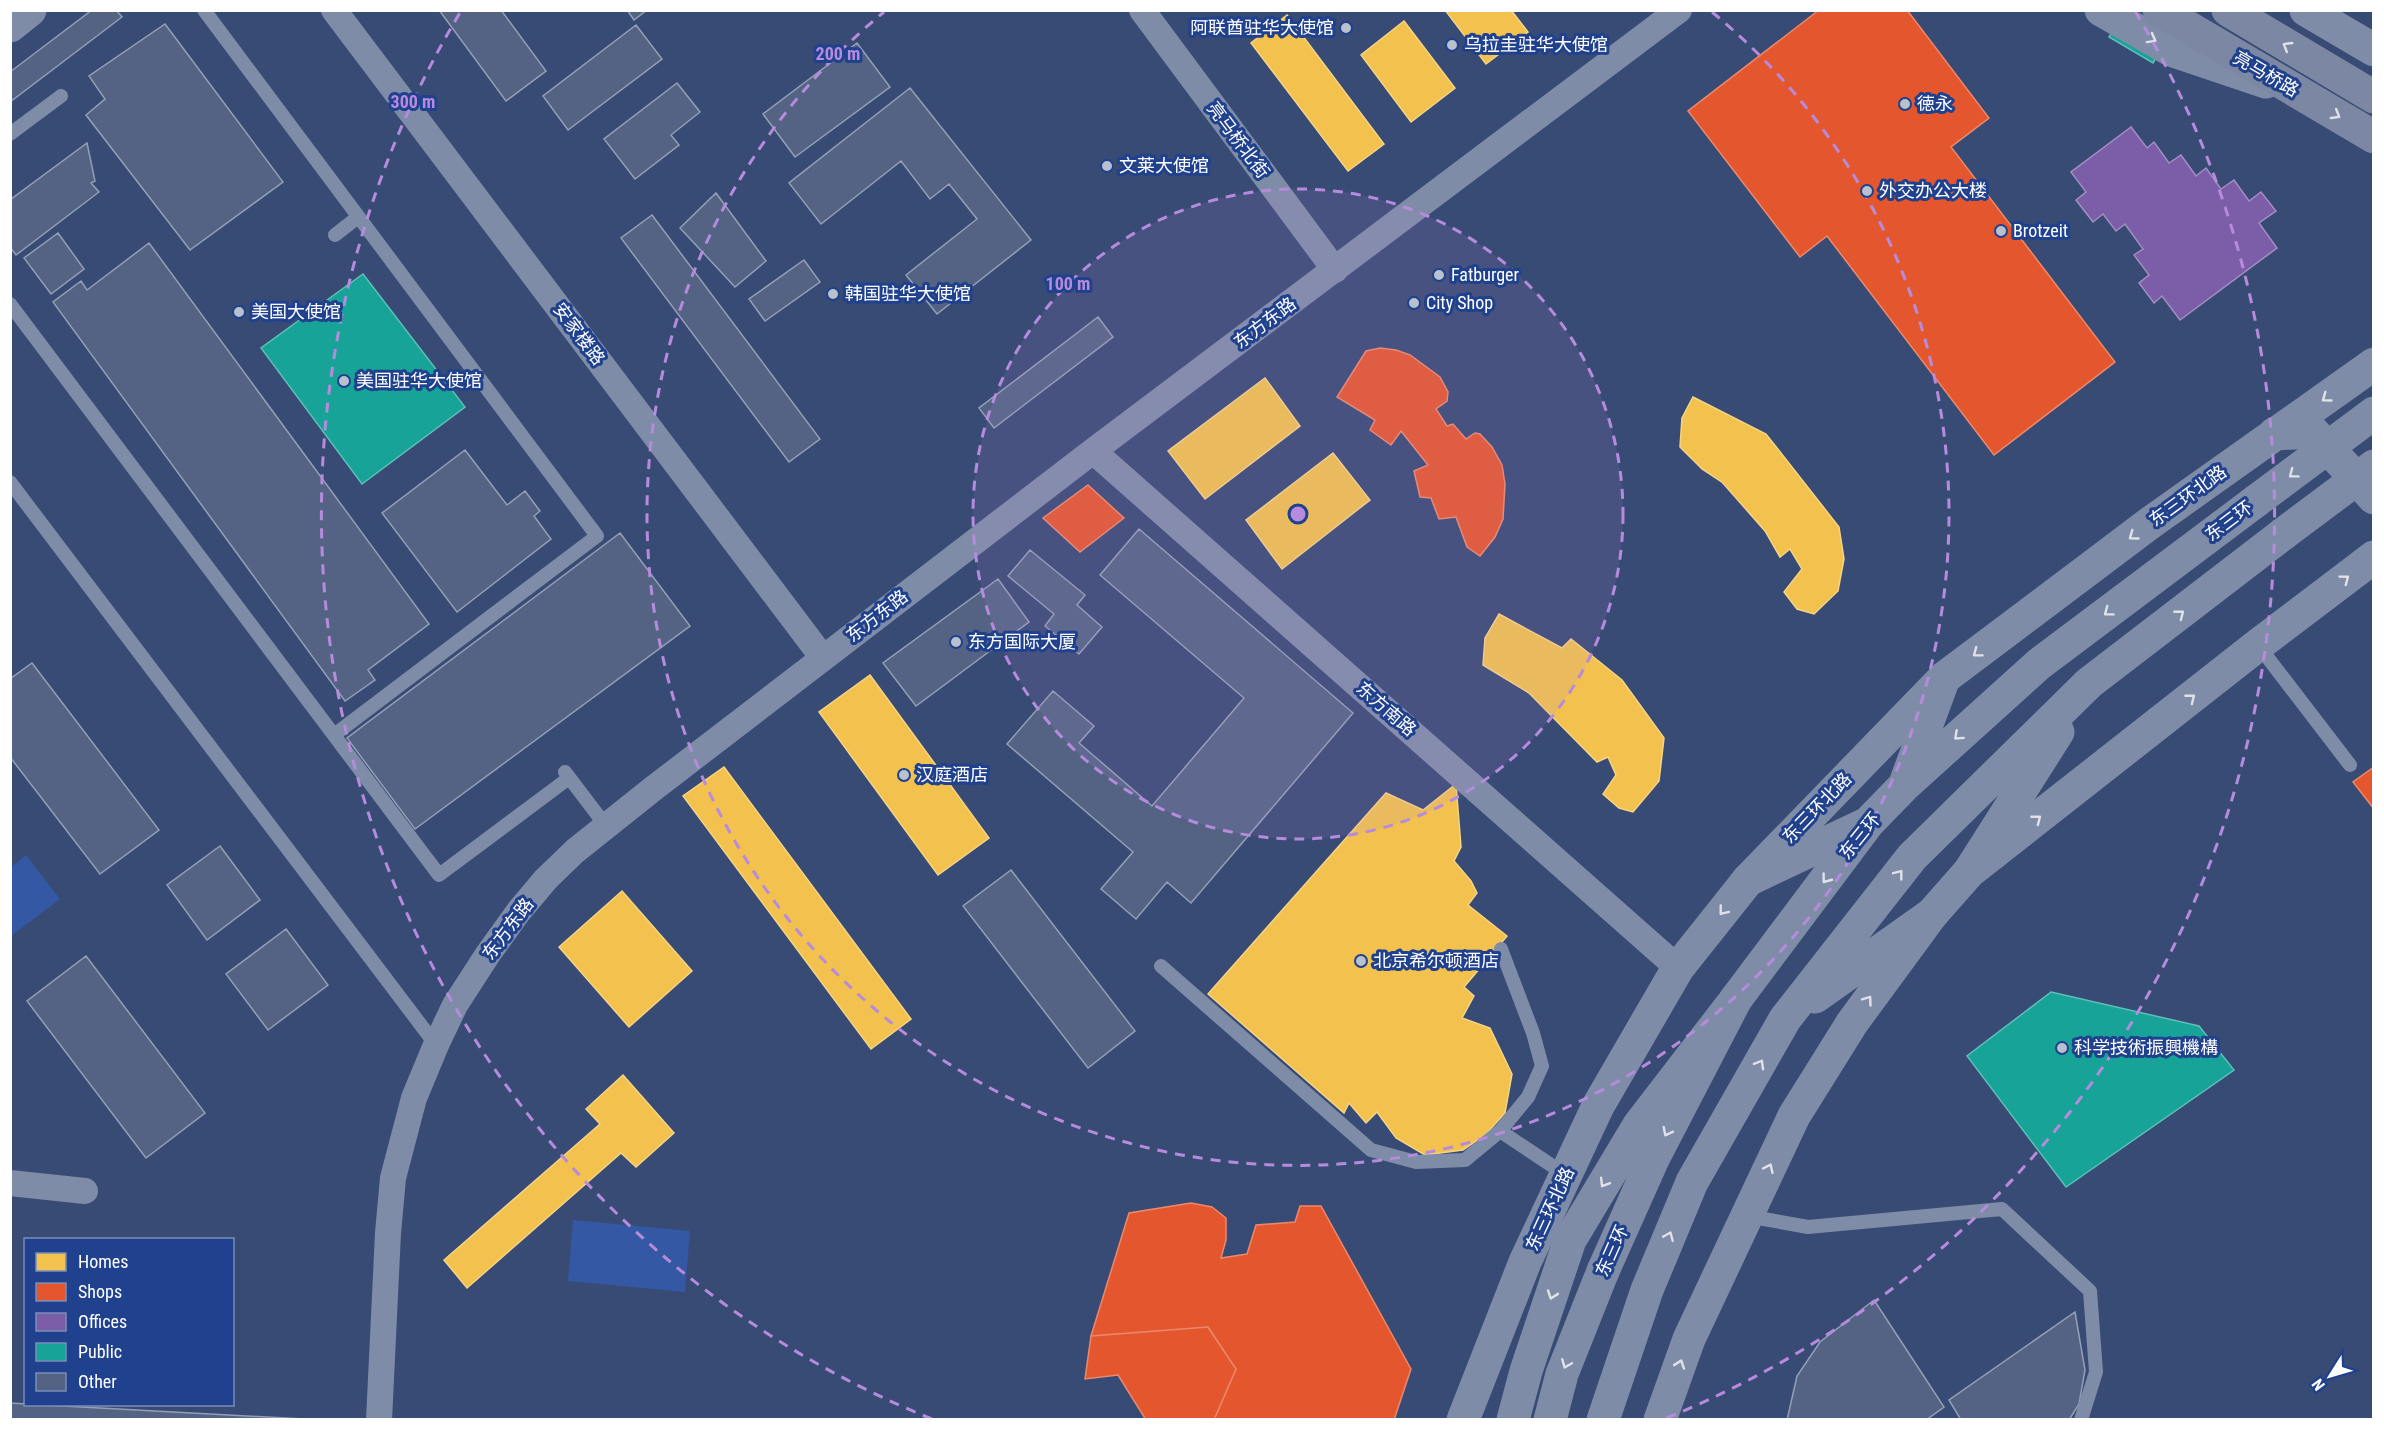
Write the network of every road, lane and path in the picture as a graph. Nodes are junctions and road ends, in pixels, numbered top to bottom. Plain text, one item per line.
1 (30, 10) edge
2 (204, 10) edge
3 (334, 10) edge
4 (1142, 10) edge
5 (1679, 10) edge
6 (2101, 10) edge
7 (2159, 10) edge
8 (2228, 10) edge
9 (2306, 10) edge
10 (10, 26) edge
11 (2373, 50) edge
12 (2301, 94) junction
13 (61, 96) dead end
14 (2373, 97) edge
15 (10, 134) edge
16 (2373, 137) edge
17 (358, 217) junction
18 (335, 235) dead end
19 (1335, 270) junction
20 (10, 304) edge
21 (2373, 364) edge
22 (2373, 414) edge
23 (2274, 435) junction
24 (1093, 451) junction
25 (2373, 466) edge
26 (10, 482) edge
27 (2373, 498) edge
28 (2373, 557) edge
29 (2258, 645) junction
30 (823, 658) junction
31 (1944, 678) junction
32 (2089, 683) junction
33 (334, 735) junction
34 (2350, 765) dead end
35 (1905, 785) junction
36 (1868, 823) junction
37 (606, 826) junction
38 (1969, 872) junction
39 (1748, 880) junction
40 (1932, 914) junction
41 (1501, 950) dead end
42 (1161, 966) dead end
43 (1678, 968) junction
44 (1736, 999) junction
45 (1785, 1019) junction
46 (436, 1045) junction
47 (1500, 1131) junction
48 (1567, 1175) junction
49 (10, 1183) edge
50 (86, 1191) dead end
51 (1746, 1216) junction
52 (379, 1419) edge
53 (1463, 1419) edge
54 (1513, 1419) edge
55 (1550, 1419) edge
56 (1603, 1419) edge
57 (1660, 1419) edge
58 (2081, 1419) edge

1 - 10 street
2 - 17 lane
3 - 30 street, 安家楼路
4 - 19 street, 亮马桥北街
5 - 19 street, 东方东路
6 -> 12 street
7 - 12 main road, 亮马桥路
14 -> 8 main road, 亮马桥路
9 - 11 street
12 -> 16 main road, 亮马桥路
13 - 15 lane
17 - 18 lane
17 - 33 lane
19 - 24 street, 东方东路
20 - 33 lane
21 -> 23 street, 东三环北路
22 -> 35 highway, 东三环, bridge
23 - 27 street
23 -> 31 street, 东三环北路
24 - 30 street, 东方东路
24 - 43 street, 东方南路
32 -> 25 highway, bridge
26 - 46 lane
29 -> 28 street
29 - 34 lane
38 -> 29 street
30 - 37 street, 东方东路
31 - 35 highway
31 - 39 street, 东三环北路
32 - 38 highway
45 -> 32 highway
33 - 37 lane
35 - 36 highway, 东三环
36 - 39 highway
36 -> 44 highway, 东三环
37 - 46 street, 东方东路
38 - 40 street
39 -> 43 street, 东三环北路
40 - 45 highway
51 -> 40 street
41 - 47 lane
42 - 47 lane
43 - 48 street, 东三环北路
44 -> 54 highway
44 -> 55 highway, 东三环, bridge
56 -> 45 highway
46 - 52 street, 东方东路
47 - 48 lane
48 - 53 street, 东三环北路
49 - 50 street
57 -> 51 street
51 - 58 lane

